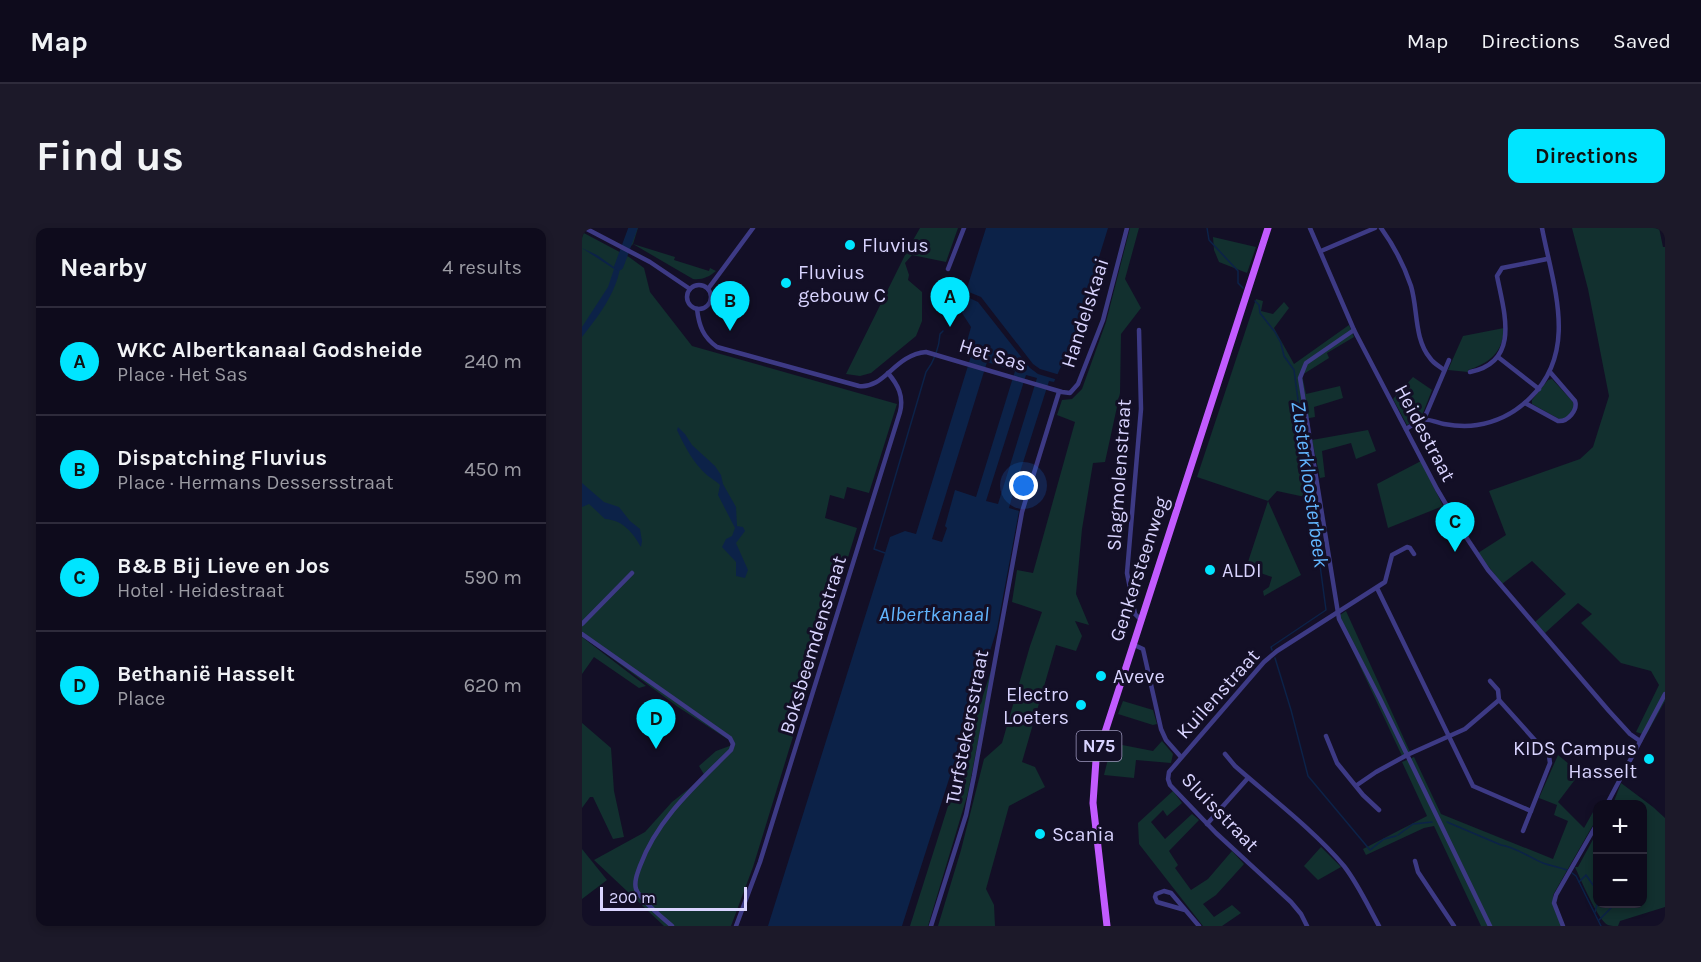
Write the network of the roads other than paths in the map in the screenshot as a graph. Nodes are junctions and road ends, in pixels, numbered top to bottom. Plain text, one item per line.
1 (585, 228) edge
2 (753, 228) edge
3 (964, 228) edge
4 (1127, 228) edge
5 (1311, 228) edge
6 (1375, 228) edge
7 (1382, 228) edge
8 (1542, 228) edge
9 (1268, 229) edge
10 (1321, 251) junction
11 (1547, 258) junction
12 (948, 269) dead end
13 (690, 288) junction
14 (708, 289) junction
15 (711, 301) junction
16 (717, 304) dead end
17 (697, 309) junction
18 (1139, 330) dead end
19 (1354, 330) junction
20 (1498, 357) junction
21 (1449, 360) dead end
22 (1444, 370) junction
23 (1470, 372) dead end
24 (1550, 372) junction
25 (888, 373) junction
26 (1539, 389) junction
27 (1056, 391) junction
28 (1525, 403) junction
29 (1424, 419) junction
30 (1406, 429) junction
31 (1414, 554) dead end
32 (632, 573) dead end
33 (1377, 588) junction
34 (1337, 612) junction
35 (1140, 619) junction
36 (582, 624) edge
37 (582, 634) edge
38 (1132, 644) junction
39 (1490, 681) dead end
40 (1665, 694) edge
41 (1499, 700) junction
42 (1326, 736) dead end
43 (1448, 737) junction
44 (1640, 741) junction
45 (1225, 754) dead end
46 (1407, 755) junction
47 (1181, 757) junction
48 (1248, 778) junction
49 (1357, 785) junction
50 (1609, 800) edge
51 (1379, 810) dead end
52 (1531, 811) junction
53 (1207, 824) junction
54 (1523, 831) dead end
55 (1593, 831) edge
56 (1415, 861) dead end
57 (1185, 910) junction
58 (672, 926) edge
59 (736, 926) edge
60 (931, 926) edge
61 (1107, 926) edge
62 (1199, 926) edge
63 (1307, 926) edge
64 (1378, 926) edge
65 (1454, 926) edge
66 (1490, 926) edge
67 (1563, 926) edge

1 - 13 street
2 - 14 street
3 - 12 street
4 - 27 street, Handelskaai
5 - 10 street, Heidestraat
6 - 10 street
7 - 22 street
8 - 11 street
9 - 35 main road, Genkersteenweg / N75
10 - 19 street, Heidestraat
11 - 20 street
11 - 24 street
13 - 14 street
13 - 17 street
14 - 15 street
15 - 16 street
15 - 17 street
17 - 25 street
18 - 35 street, Slagmolenstraat
19 - 30 street, Heidestraat
19 - 34 street
20 - 23 street
20 - 26 street
21 - 22 street
22 - 29 street
24 - 26 street
24 - 28 street
25 - 27 street, Het Sas
25 - 59 street, Boksbeemdenstraat
26 - 28 street
27 - 60 street, Turfstekersstraat
28 - 29 street
29 - 30 street
30 - 44 street, Heidestraat
31 - 33 street
32 - 36 street
33 - 34 street, Kuilenstraat
33 - 43 street
34 - 46 street
34 - 47 street, Kuilenstraat
35 - 38 main road, Genkersteenweg / N75
37 - 58 street
38 - 47 street, Sluisstraat
38 - 61 main road, Genkersteenweg / N75
39 - 41 street
40 - 44 street
41 - 43 street
41 - 52 street
42 - 49 street
43 - 46 street
43 - 52 street
44 - 50 street
45 - 48 street
46 - 49 street
46 - 66 street
47 - 53 street, Sluisstraat
48 - 53 street
48 - 64 street
49 - 51 street
52 - 54 street
53 - 63 street, Sluisstraat
55 - 67 street
56 - 65 street
57 - 57 street
57 - 62 street

